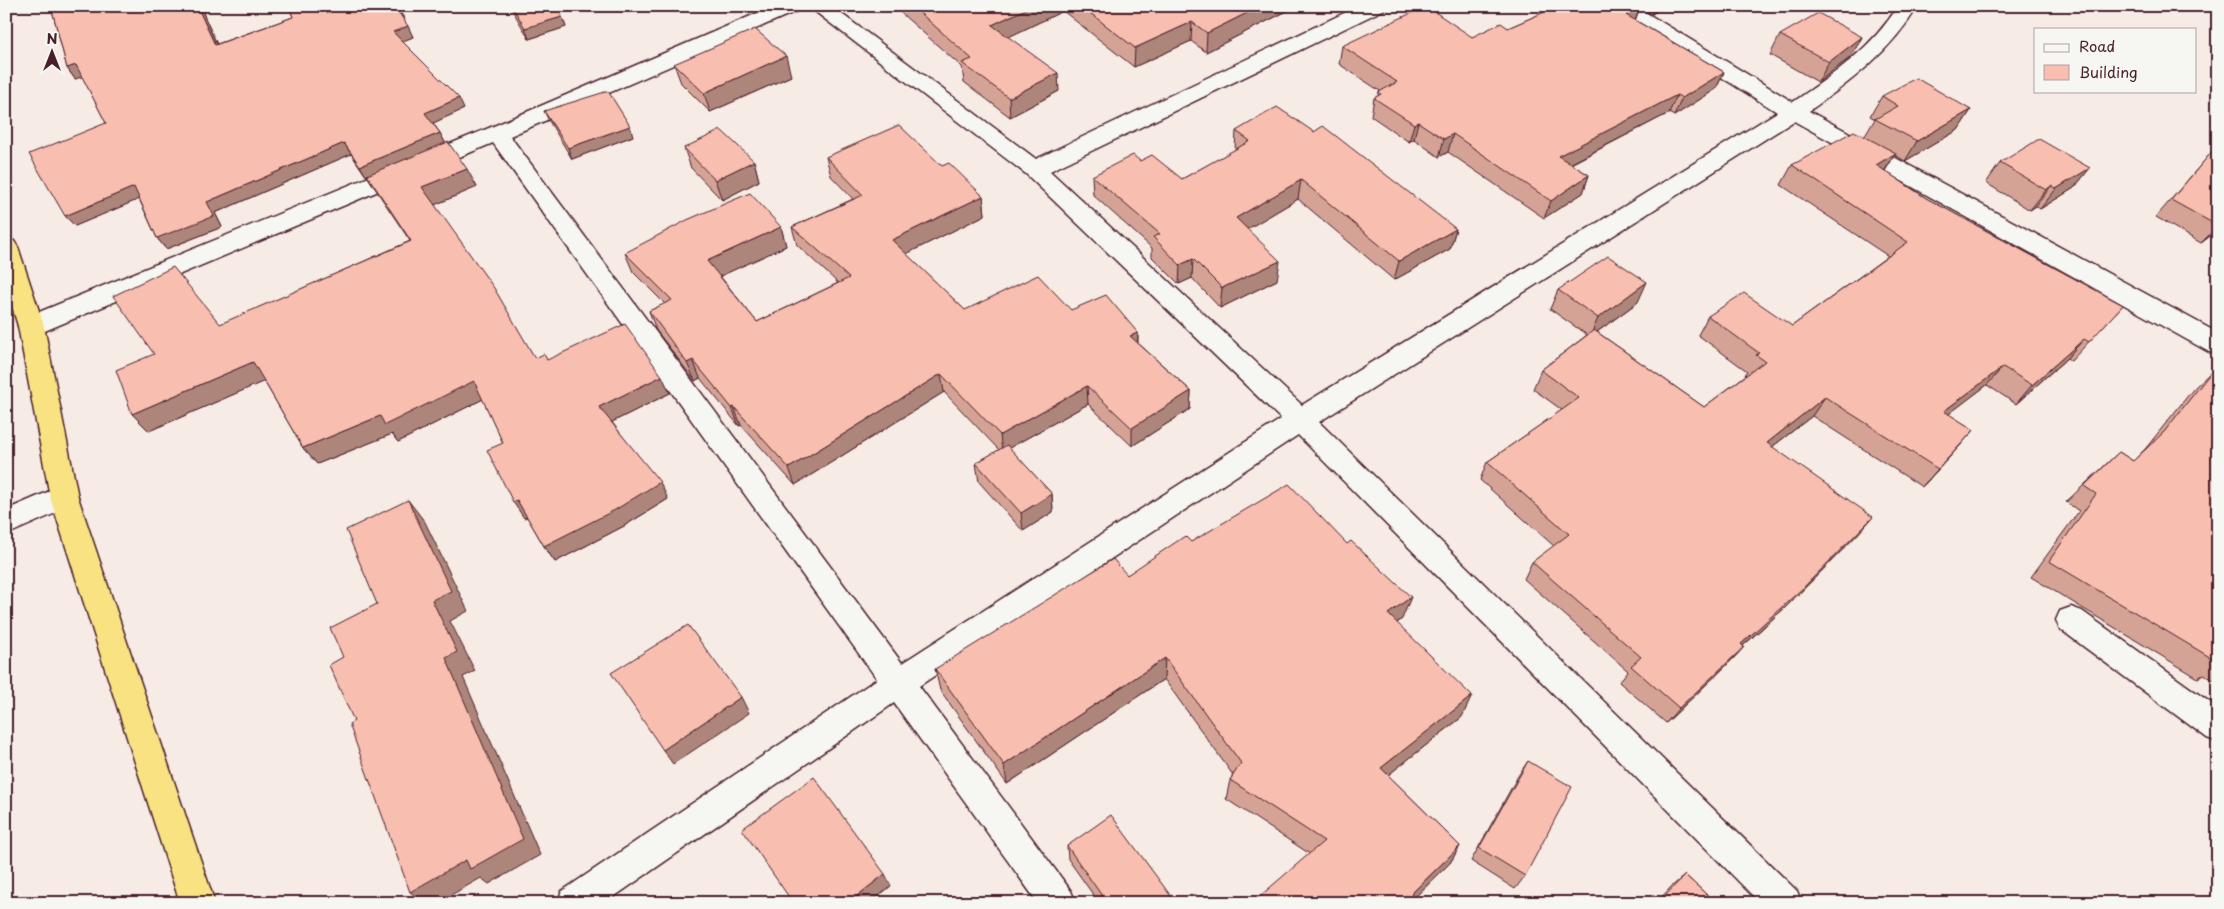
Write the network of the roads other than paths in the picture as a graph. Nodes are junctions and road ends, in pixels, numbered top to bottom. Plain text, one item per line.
1 (792, 6) edge
2 (818, 6) edge
3 (1376, 6) edge
4 (1621, 6) edge
5 (1908, 6) edge
6 (1793, 112) junction
7 (497, 133) junction
8 (1034, 169) junction
9 (6, 247) edge
10 (31, 326) junction
11 (2218, 344) edge
12 (1300, 420) junction
13 (64, 497) junction
14 (6, 523) edge
15 (2071, 620) dead end
16 (898, 683) junction
17 (2218, 727) edge
18 (198, 903) edge
19 (574, 903) edge
20 (1059, 903) edge
21 (1785, 903) edge

1 - 7 street
2 - 8 street
3 - 8 street
4 - 6 street
5 - 6 street
6 - 11 street
6 - 12 street
7 - 10 street
7 - 16 street
8 - 12 street
9 - 10 highway
10 - 13 highway
12 - 16 street
12 - 21 street
13 - 14 street
13 - 18 highway
15 - 17 street
16 - 19 street
16 - 20 street

